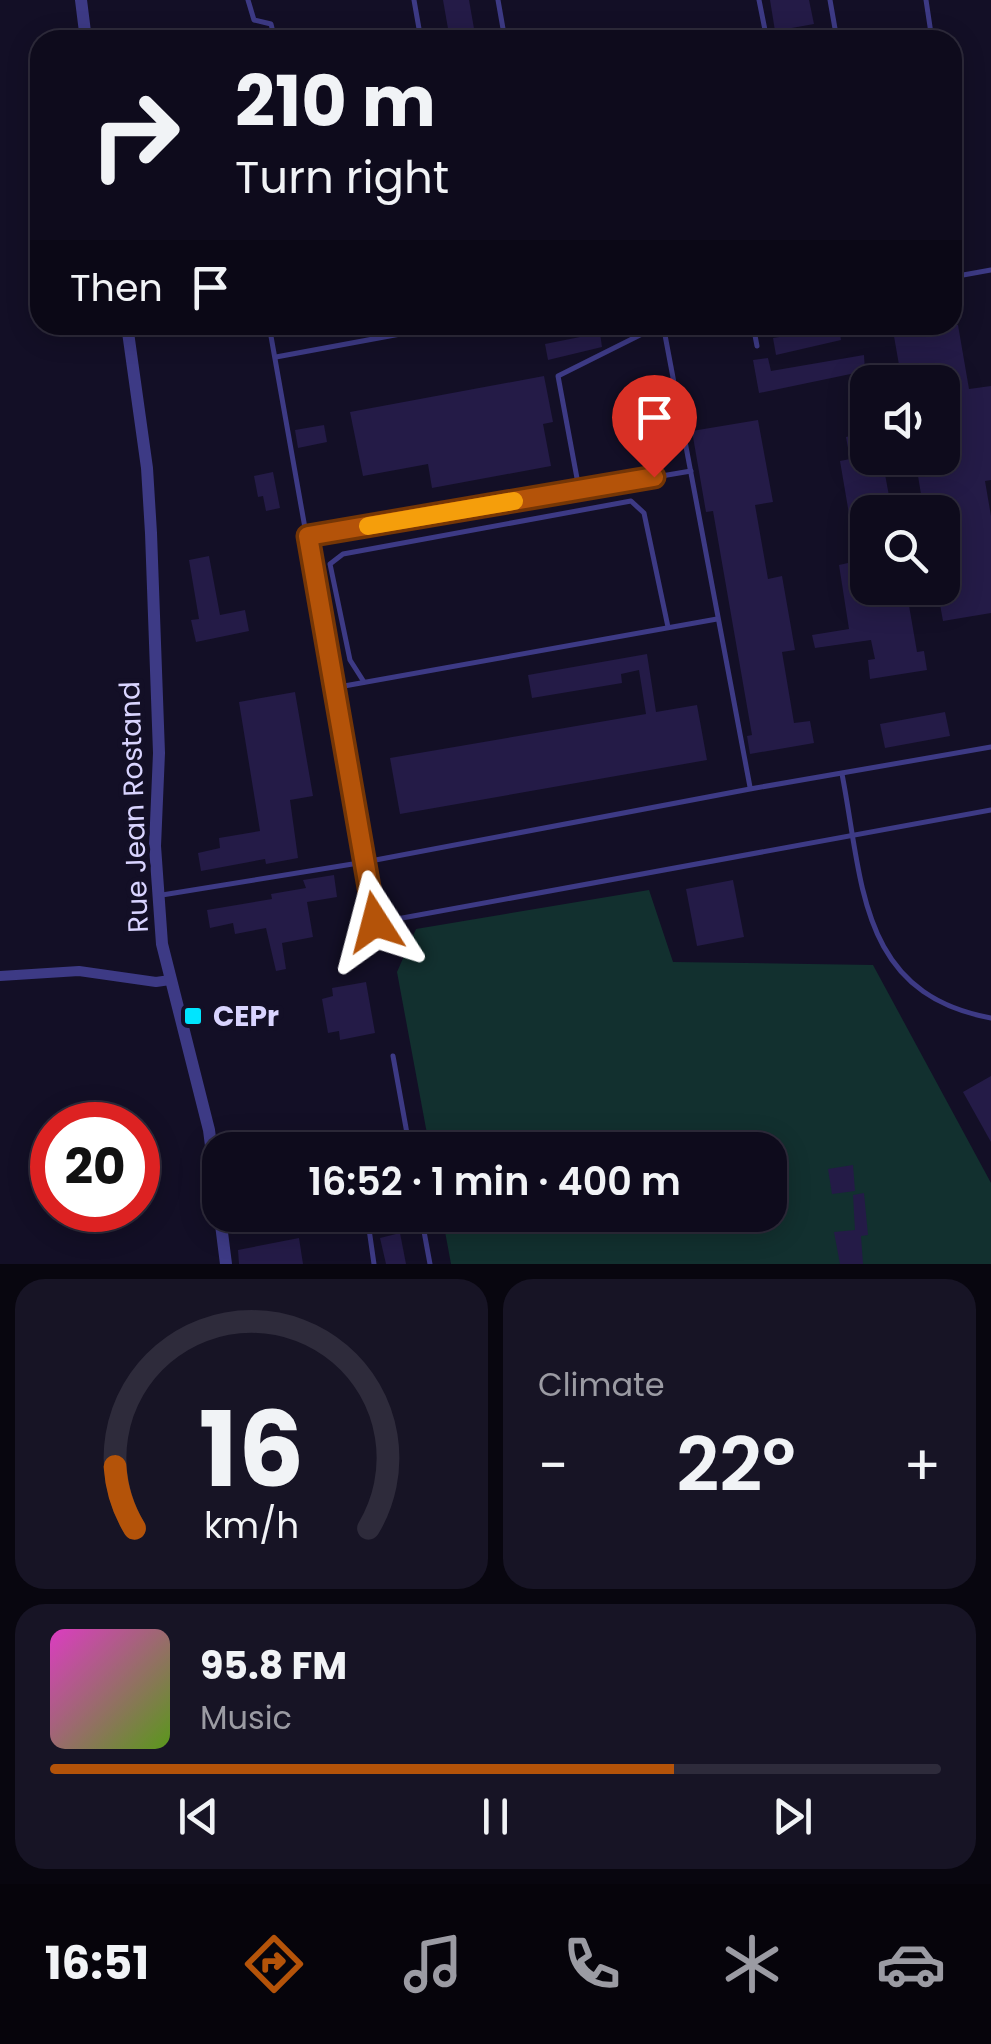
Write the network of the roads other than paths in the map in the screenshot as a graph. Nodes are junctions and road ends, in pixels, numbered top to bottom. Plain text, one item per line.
1 (81, 0) edge
2 (248, 0) edge
3 (414, 0) edge
4 (498, 0) edge
5 (760, 0) edge
6 (830, 0) edge
7 (926, 0) edge
8 (85, 30) edge
9 (273, 30) edge
10 (419, 30) edge
11 (503, 30) edge
12 (765, 30) edge
13 (835, 30) edge
14 (930, 30) edge
15 (991, 270) edge
16 (962, 274) edge
17 (128, 335) edge
18 (271, 335) edge
19 (395, 335) edge
20 (640, 335) edge
21 (665, 335) edge
22 (755, 335) edge
23 (757, 346) dead end
24 (276, 357) junction
25 (691, 471) junction
26 (579, 490) junction
27 (308, 536) junction
28 (717, 619) junction
29 (668, 627) junction
30 (364, 682) junction
31 (333, 688) junction
32 (991, 747) edge
33 (842, 774) junction
34 (750, 789) junction
35 (991, 810) edge
36 (854, 836) junction
37 (365, 862) junction
38 (158, 896) junction
39 (0, 976) edge
40 (170, 980) junction
41 (991, 1018) edge
42 (393, 1056) dead end
43 (407, 1132) edge
44 (369, 1232) edge
45 (425, 1232) edge
46 (226, 1264) edge
47 (374, 1264) edge
48 (430, 1264) edge

1 - 8 street
2 - 9 lane
3 - 10 lane
4 - 11 lane
5 - 12 lane
6 - 13 lane
7 - 14 lane
15 - 16 lane
17 - 38 street, Rue Jean Rostand
18 - 24 lane
19 - 24 lane
20 - 26 lane
21 - 25 lane
22 - 23 lane
24 - 27 lane
25 - 26 lane
25 - 28 lane
26 - 27 lane
27 - 31 lane
28 - 29 lane
28 - 34 lane
29 - 30 lane
29 - 30 lane
30 - 31 lane
31 - 37 lane
32 - 33 lane
33 - 34 lane
33 - 36 lane
34 - 37 lane
35 - 36 lane
36 - 37 lane
36 - 41 lane
37 - 38 lane
38 - 40 street, Rue Jean Rostand
39 - 40 street
40 - 46 street, Rue Jean Rostand
42 - 43 lane
44 - 47 lane
45 - 48 lane

